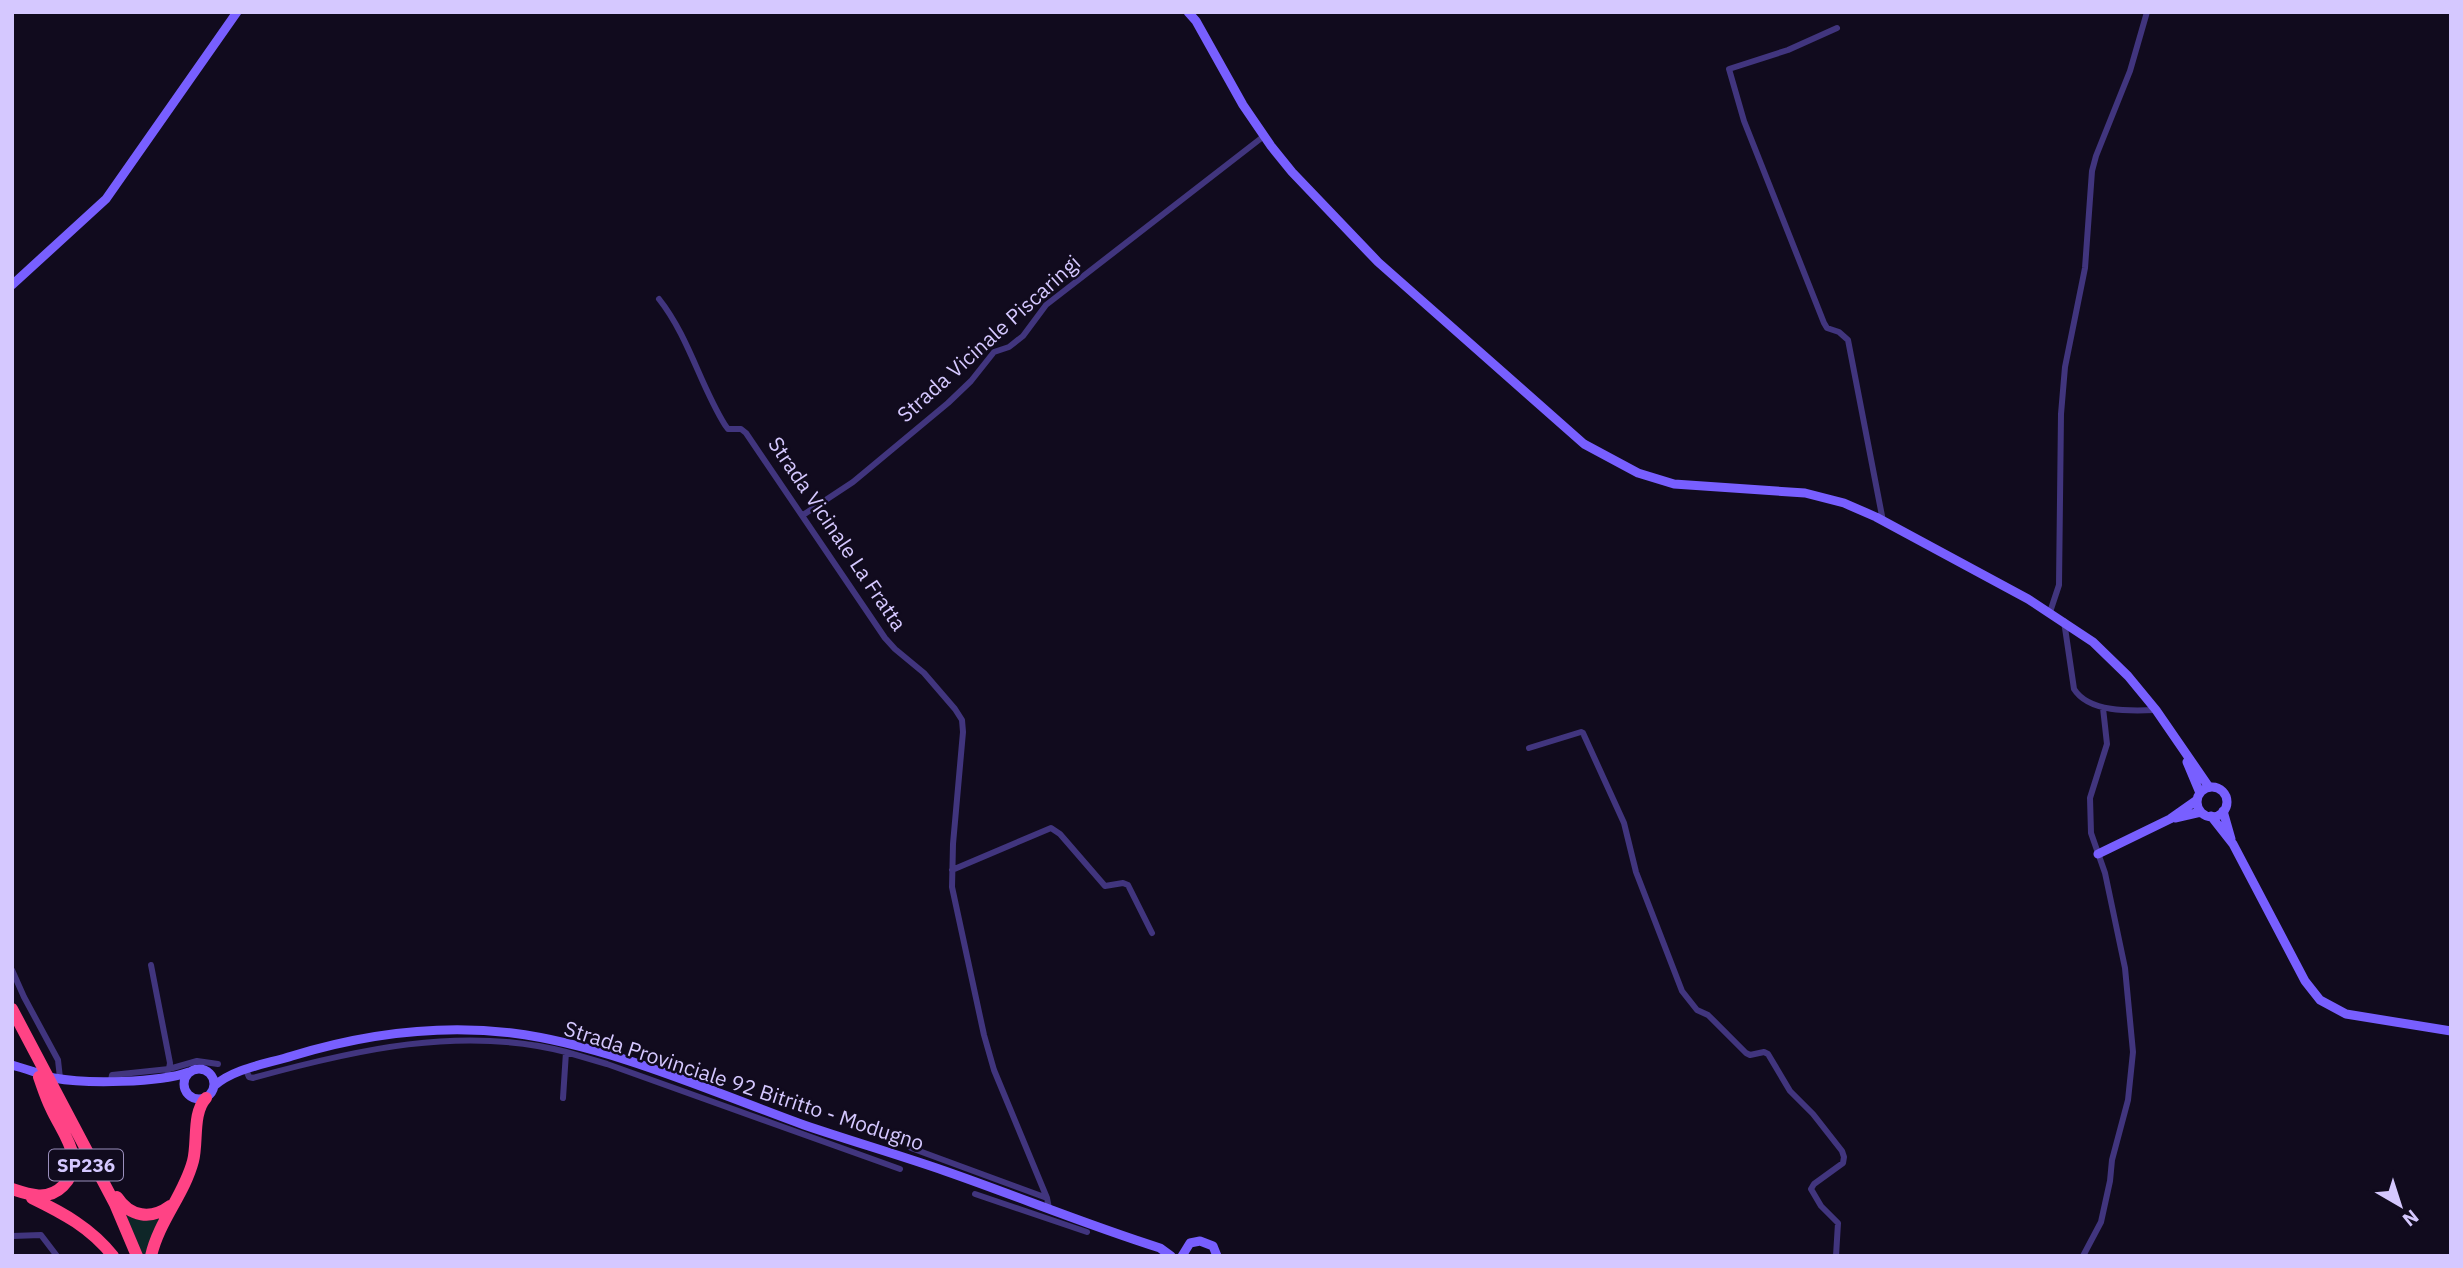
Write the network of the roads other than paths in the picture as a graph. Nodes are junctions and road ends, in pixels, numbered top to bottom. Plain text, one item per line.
1 (237, 12) edge
2 (1188, 12) edge
3 (2147, 12) edge
4 (1837, 28) dead end
5 (1264, 136) junction
6 (12, 285) edge
7 (659, 299) dead end
8 (803, 514) junction
9 (1883, 521) junction
10 (2050, 612) junction
11 (2064, 621) junction
12 (2103, 708) junction
13 (2156, 710) junction
14 (1529, 748) dead end
15 (2181, 748) junction
16 (2209, 788) junction
17 (2198, 797) junction
18 (2223, 811) junction
19 (2201, 812) junction
20 (2211, 816) junction
21 (2170, 819) junction
22 (2233, 844) junction
23 (2098, 854) junction
24 (952, 870) junction
25 (1152, 933) dead end
26 (151, 965) dead end
27 (12, 970) edge
28 (12, 1009) edge
29 (12, 1027) edge
30 (2451, 1031) edge
31 (29, 1051) junction
32 (566, 1052) junction
33 (218, 1064) dead end
34 (12, 1065) edge
35 (169, 1069) junction
36 (246, 1070) junction
37 (189, 1072) junction
38 (211, 1074) junction
39 (225, 1077) junction
40 (50, 1079) junction
41 (167, 1079) junction
42 (111, 1080) junction
43 (214, 1086) junction
44 (188, 1094) junction
45 (206, 1098) junction
46 (563, 1098) dead end
47 (198, 1114) junction
48 (74, 1127) junction
49 (806, 1131) junction
50 (911, 1148) dead end
51 (901, 1169) dead end
52 (12, 1189) edge
53 (975, 1194) dead end
54 (1047, 1198) junction
55 (175, 1201) junction
56 (1022, 1204) junction
57 (1049, 1208) junction
58 (1087, 1232) dead end
59 (12, 1236) edge
60 (1160, 1248) junction
61 (1184, 1251) edge
62 (57, 1256) edge
63 (113, 1256) edge
64 (128, 1256) edge
65 (137, 1256) edge
66 (151, 1256) edge
67 (1171, 1256) edge
68 (1217, 1256) edge
69 (1836, 1256) edge
70 (2083, 1256) edge

1 - 6 main road
2 - 5 main road
3 - 10 street
4 - 9 street
5 - 8 street, Strada Vicinale Piscaringi
5 - 9 main road
7 - 8 street, Strada Vicinale La Fratta
8 - 24 street, Strada Vicinale La Fratta
9 - 10 main road
10 - 11 main road
11 - 12 street
11 - 13 main road
12 - 13 street
12 - 23 street
13 - 15 main road
14 - 69 street
15 - 16 main road
15 - 17 main road
16 - 17 main road
16 - 18 main road
17 - 19 main road
17 - 21 main road
18 - 20 main road
18 - 22 main road
19 - 20 main road
19 - 21 main road
20 - 22 main road
21 - 23 main road
22 - 30 main road
23 - 70 street
24 - 25 street
24 - 54 street, Strada Vicinale La Fratta
26 - 35 street
27 - 40 street
28 - 31 highway, SP236
29 - 31 highway, SP236
31 - 40 highway, SP236
32 - 36 street
32 - 46 street
32 - 49 street
33 - 35 street
34 - 40 main road
35 - 41 street
35 - 42 street
36 - 39 main road, Strada Provinciale 92 Bitritto - Modugno
36 - 49 main road, Strada Provinciale 92 Bitritto - Modugno
37 - 38 main road
37 - 41 main road
37 - 44 main road
38 - 39 main road
38 - 43 main road
39 - 43 main road
40 - 42 main road
40 - 48 highway, SP236
40 - 52 highway
40 - 64 highway, SP236
41 - 42 main road
41 - 44 main road
43 - 45 main road
44 - 45 main road
44 - 47 highway
45 - 47 highway
47 - 55 highway
48 - 55 highway
48 - 65 highway, SP236
49 - 51 street
49 - 56 main road, Strada Provinciale 92 Bitritto - Modugno
50 - 54 street
52 - 63 highway
53 - 56 street
54 - 57 street, Strada Vicinale La Fratta
55 - 66 highway
56 - 57 main road, Strada Provinciale 92 Bitritto - Modugno
56 - 58 street
57 - 60 main road, Strada Provinciale 92 Bitritto - Modugno
59 - 62 street
60 - 61 main road
60 - 67 main road
61 - 68 main road

